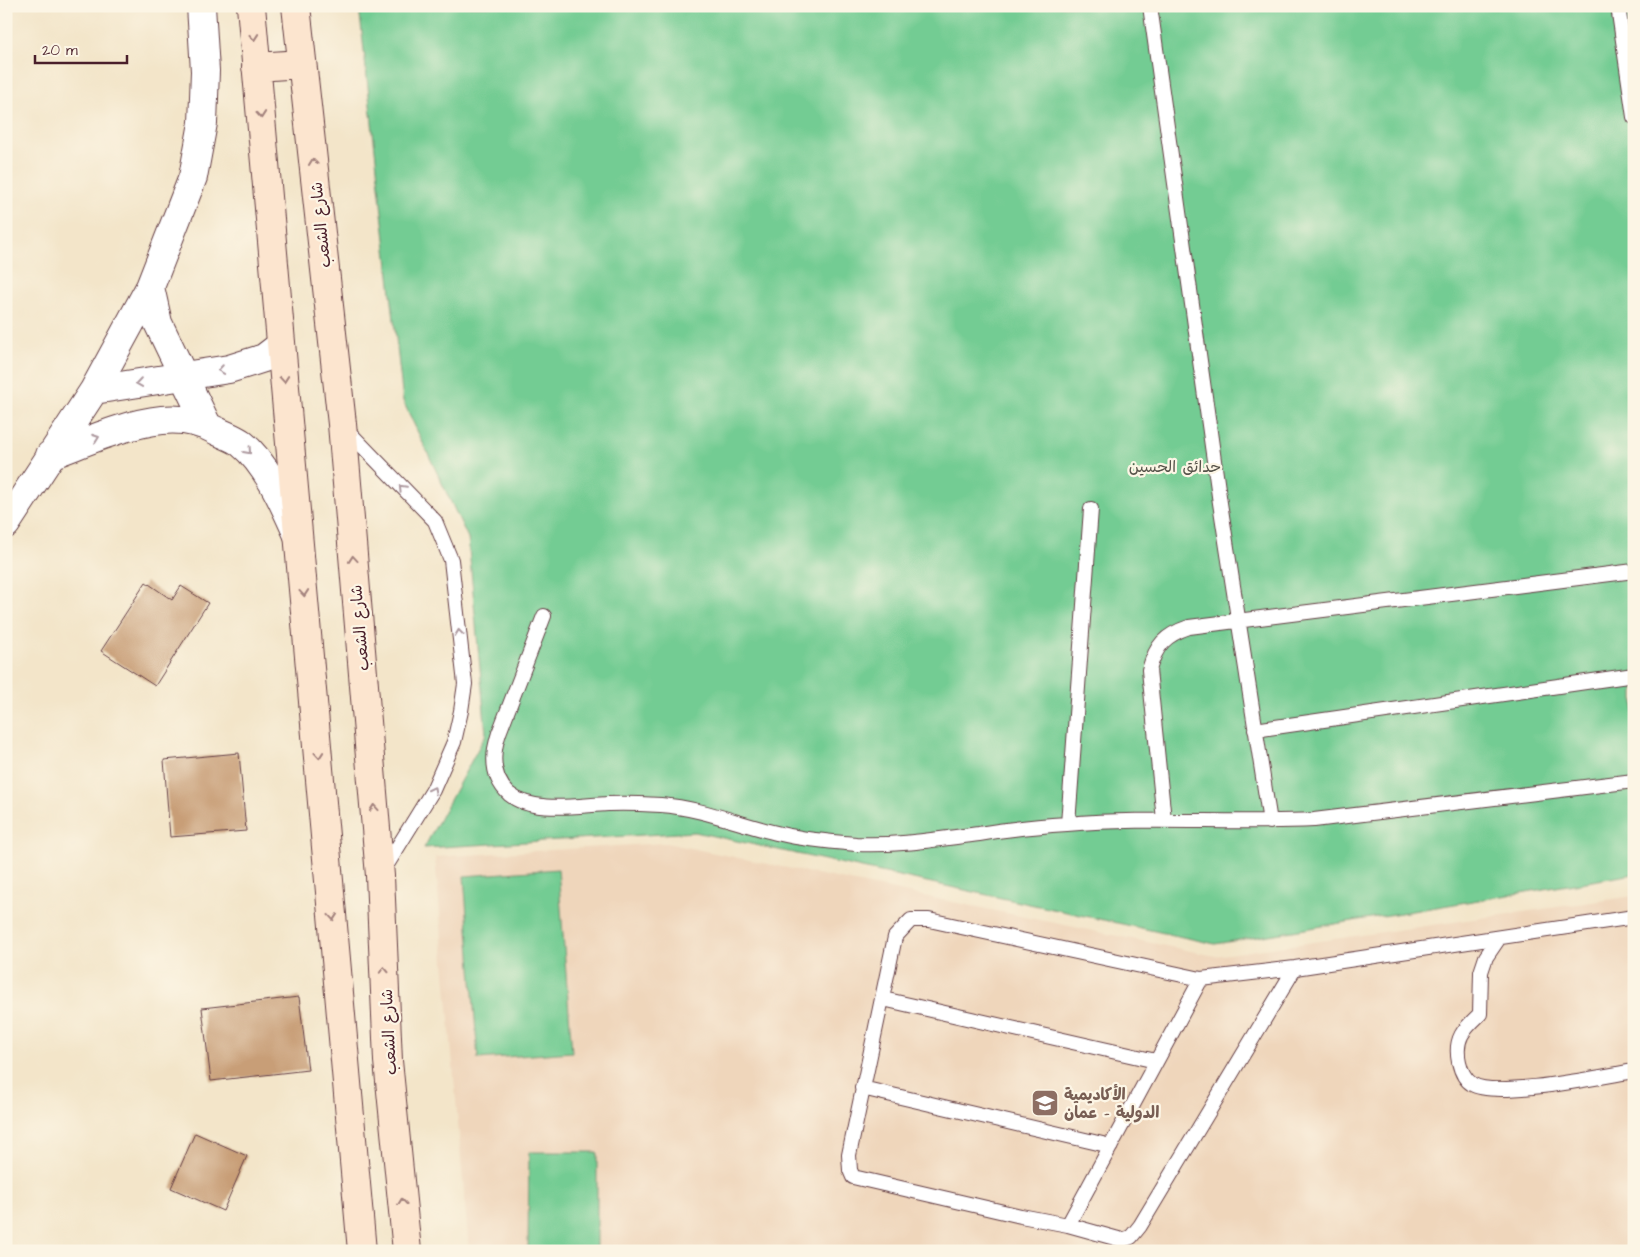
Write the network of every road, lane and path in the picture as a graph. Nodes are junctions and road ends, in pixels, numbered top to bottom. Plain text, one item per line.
1 (201, 6) edge
2 (251, 6) edge
3 (296, 6) edge
4 (1150, 6) edge
5 (1618, 6) edge
6 (302, 64) junction
7 (256, 67) junction
8 (1634, 116) edge
9 (150, 287) junction
10 (281, 346) junction
11 (184, 376) junction
12 (94, 390) junction
13 (342, 424) junction
14 (207, 425) junction
15 (50, 455) junction
16 (1090, 509) dead end
17 (6, 524) edge
18 (299, 539) junction
19 (1634, 571) edge
20 (544, 616) dead end
21 (1238, 621) junction
22 (1634, 675) edge
23 (1255, 730) junction
24 (1634, 780) edge
25 (1164, 820) junction
26 (1270, 822) junction
27 (1068, 824) junction
28 (380, 876) junction
29 (1634, 917) edge
30 (1499, 938) junction
31 (1295, 968) junction
32 (1201, 979) junction
33 (883, 1000) junction
34 (388, 1062) junction
35 (1156, 1062) junction
36 (346, 1064) junction
37 (1634, 1071) edge
38 (862, 1088) junction
39 (1110, 1146) junction
40 (1068, 1225) junction
41 (362, 1251) edge
42 (407, 1251) edge

1 - 9 street
2 -> 7 main road
3 - 6 main road, شارع الشعب
4 - 21 lane
5 - 8 lane
6 - 7 main road
13 -> 6 main road, شارع الشعب
7 -> 10 main road
9 - 11 street
9 - 12 street
10 -> 11 street
10 -> 18 main road
11 -> 12 street
11 - 14 street
12 - 15 street
28 -> 13 main road, شارع الشعب
28 -> 13 lane
15 -> 14 street
14 -> 18 street
15 - 17 street
16 - 27 lane
18 -> 36 main road
19 - 21 lane
20 - 27 lane
21 - 23 lane
21 - 25 lane
22 - 23 lane
23 - 26 lane
24 - 26 lane
25 - 26 lane
25 - 27 lane
34 -> 28 main road, شارع الشعب
29 - 30 lane
30 - 31 lane
30 - 37 lane
31 - 32 lane
31 - 40 lane
32 - 33 lane
32 - 35 lane
33 - 35 lane
33 - 38 lane
34 - 36 main road
42 -> 34 main road, شارع الشعب
35 - 39 lane
36 - 41 main road
38 - 39 lane
38 - 40 lane
39 - 40 lane

